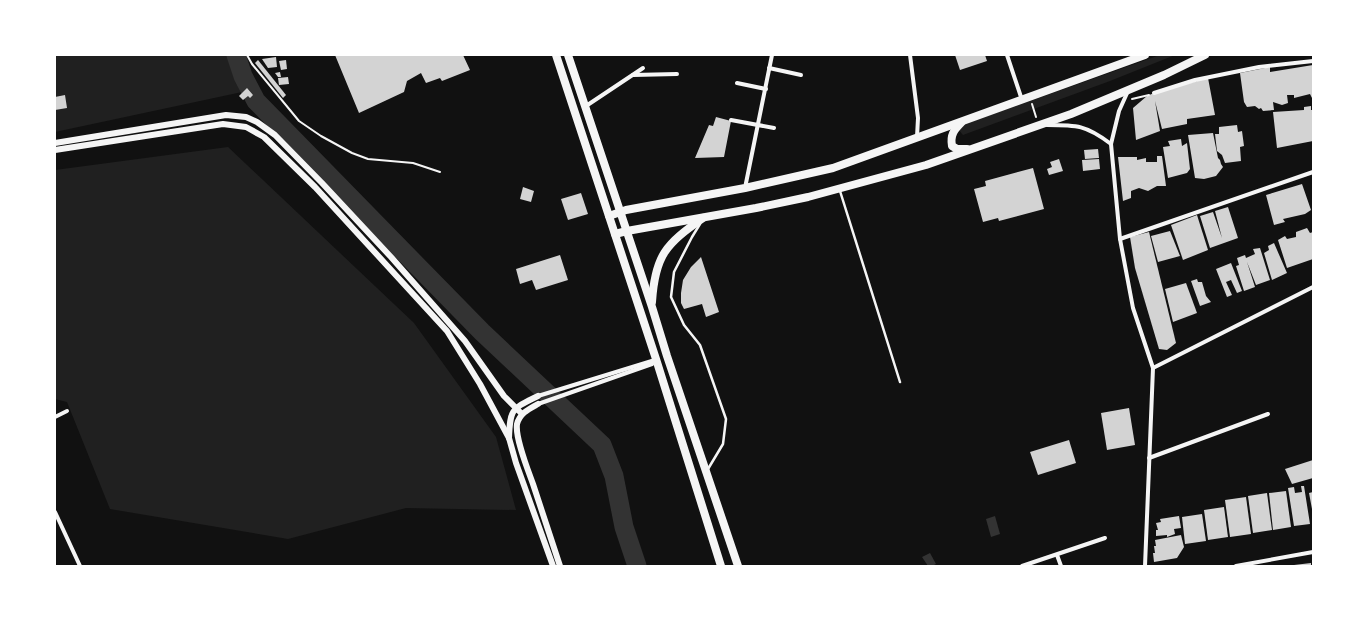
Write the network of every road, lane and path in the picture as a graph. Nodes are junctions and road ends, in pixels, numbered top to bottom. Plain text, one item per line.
1 (247, 55) edge
2 (556, 55) edge
3 (568, 55) edge
4 (772, 55) edge
5 (910, 55) edge
6 (1007, 55) edge
7 (1145, 55) edge
8 (1205, 55) edge
9 (1313, 61) edge
10 (643, 68) dead end
11 (770, 68) junction
12 (677, 74) dead end
13 (633, 75) junction
14 (801, 75) dead end
15 (737, 83) dead end
16 (766, 89) junction
17 (1128, 91) junction
18 (1154, 93) joint
19 (1026, 99) junction
20 (1122, 102) junction
21 (586, 106) junction
22 (731, 120) dead end
23 (963, 120) junction
24 (758, 125) junction
25 (1039, 125) junction
26 (774, 128) dead end
27 (917, 138) junction
28 (55, 143) edge
29 (1111, 144) junction
30 (975, 148) junction
31 (55, 150) edge
32 (440, 172) dead end
33 (1313, 172) edge
34 (745, 188) junction
35 (840, 188) junction
36 (621, 212) junction
37 (609, 216) junction
38 (705, 216) junction
39 (626, 231) junction
40 (615, 234) junction
41 (1120, 239) junction
42 (1313, 287) edge
43 (652, 307) junction
44 (656, 360) junction
45 (1153, 368) junction
46 (900, 382) dead end
47 (538, 396) joint
48 (538, 404) joint
49 (516, 408) junction
50 (67, 411) dead end
51 (522, 414) junction
52 (1268, 414) dead end
53 (55, 416) edge
54 (509, 438) junction
55 (1149, 458) junction
56 (707, 471) junction
57 (55, 512) edge
58 (1105, 538) dead end
59 (1313, 552) edge
60 (1057, 554) junction
61 (80, 566) edge
62 (553, 566) edge
63 (560, 566) edge
64 (721, 566) edge
65 (738, 566) edge
66 (1022, 566) edge
67 (1061, 566) edge
68 (1144, 566) edge
69 (1236, 566) edge

1 - 32 path
2 - 37 main road
3 - 21 main road
4 - 11 street
5 - 27 street
6 - 19 street
7 - 19 main road
8 - 17 main road
9 - 18 street
10 - 13 street
11 - 14 street
11 - 16 street
12 - 13 street
13 - 21 street
15 - 16 street
16 - 24 street
17 - 20 street
17 - 25 main road
18 - 20 path
19 - 23 main road
19 - 25 path
20 - 29 street
21 - 36 main road
22 - 24 street
23 - 27 main road
23 - 30 main road
24 - 26 street
24 - 34 street
25 - 29 street
25 - 30 main road
27 - 34 main road
28 - 49 street
29 - 41 street
30 - 35 main road
31 - 54 street
33 - 41 street
34 - 36 main road
35 - 38 main road
35 - 46 lane
36 - 37 main road
36 - 39 main road
37 - 40 main road
38 - 39 main road
38 - 43 main road
38 - 56 lane
39 - 40 main road
39 - 43 main road
40 - 44 main road
41 - 45 street
42 - 45 street
43 - 56 main road
44 - 47 street
44 - 48 street
44 - 64 main road
45 - 55 street
47 - 49 street
48 - 51 street
49 - 51 street
49 - 54 street
50 - 53 street
51 - 63 street
52 - 55 street
54 - 62 street
55 - 68 street
56 - 65 main road
57 - 61 street
58 - 60 street
59 - 69 street
60 - 66 street
60 - 67 street

